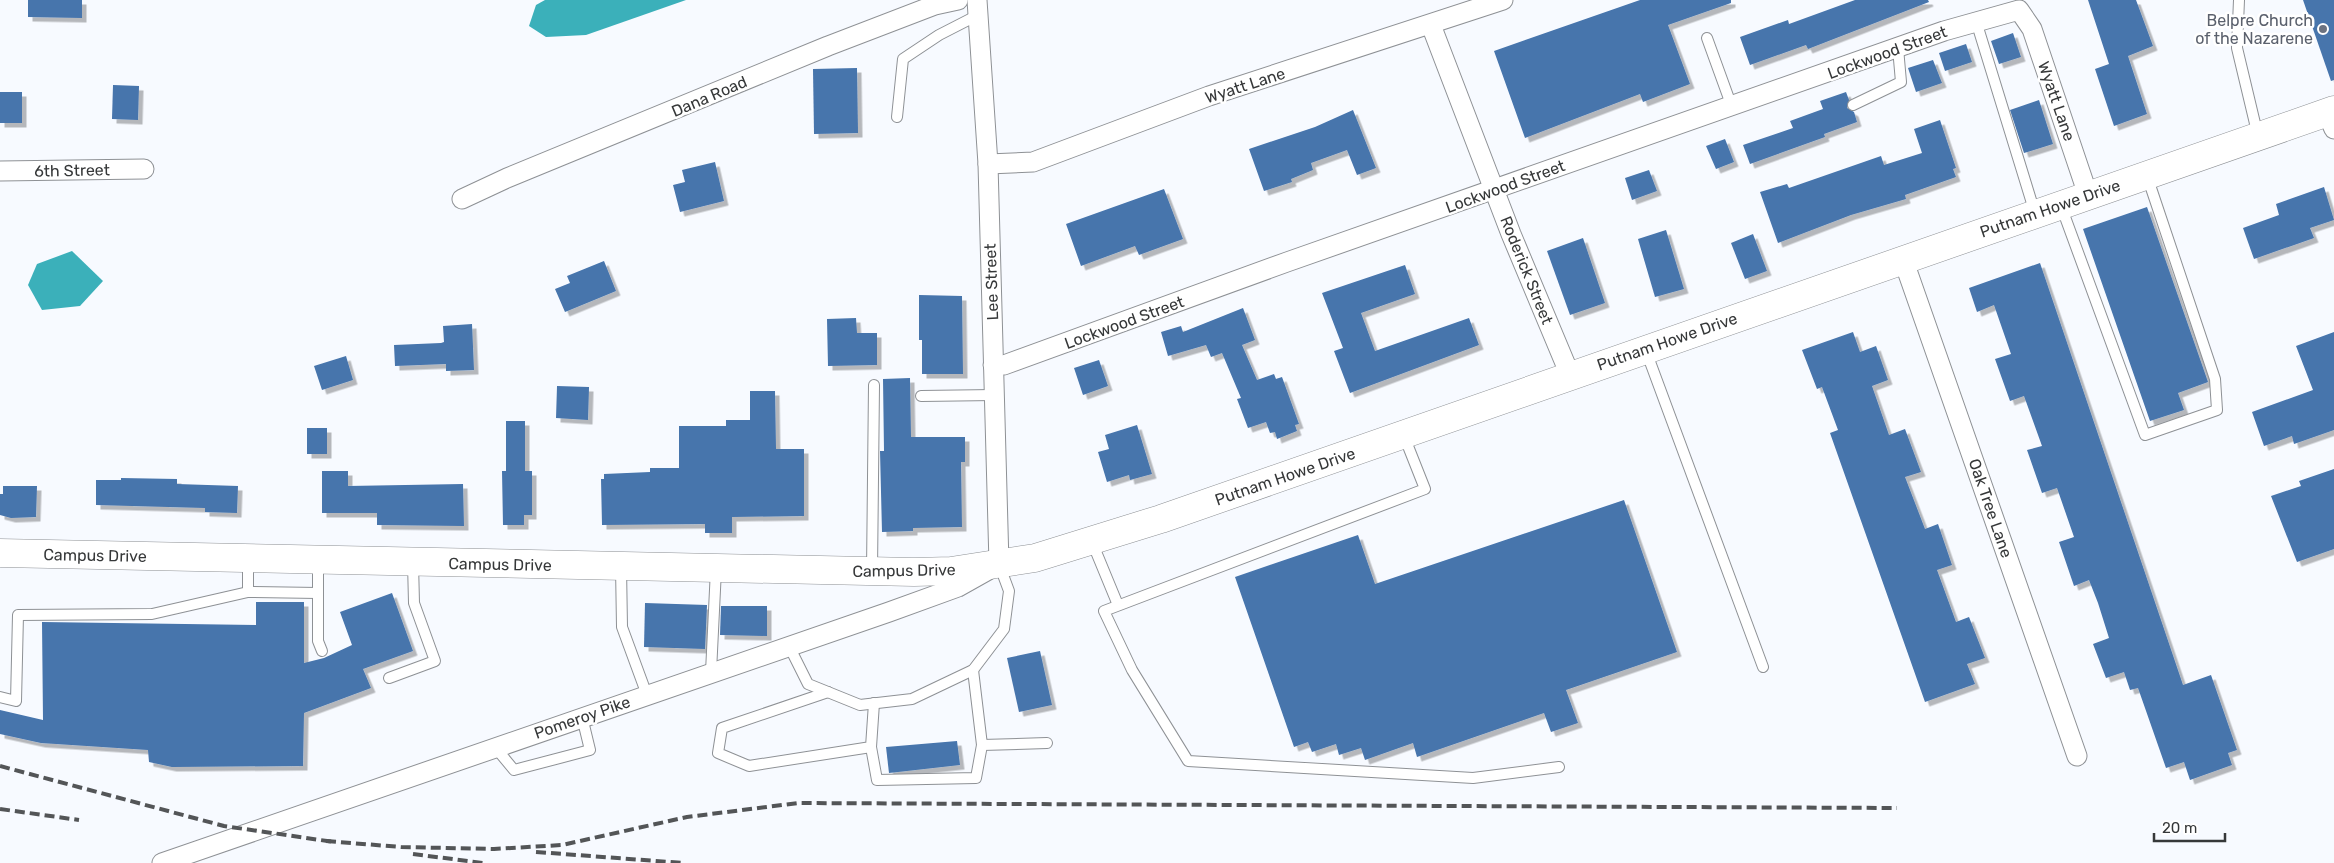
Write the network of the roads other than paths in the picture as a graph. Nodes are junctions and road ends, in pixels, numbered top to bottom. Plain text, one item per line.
1 (958, 0) edge
2 (1503, 0) edge
3 (2238, 0) edge
4 (978, 8) edge
5 (2019, 10) joint
6 (1976, 21) junction
7 (1431, 25) junction
8 (1707, 38) dead end
9 (1898, 48) junction
10 (1853, 105) dead end
11 (1732, 107) junction
12 (897, 117) dead end
13 (2332, 117) edge
14 (2258, 137) junction
15 (988, 164) junction
16 (144, 169) dead end
17 (0, 171) edge
18 (2146, 175) junction
19 (1495, 191) junction
20 (2088, 195) junction
21 (462, 199) dead end
22 (2048, 209) junction
23 (1904, 259) junction
24 (1645, 349) junction
25 (993, 366) junction
26 (1570, 375) junction
27 (874, 385) dead end
28 (994, 394) junction
29 (921, 396) dead end
30 (1403, 434) junction
31 (1092, 541) junction
32 (0, 553) edge
33 (248, 558) junction
34 (318, 560) junction
35 (412, 562) junction
36 (999, 564) junction
37 (621, 566) junction
38 (716, 568) junction
39 (872, 572) junction
40 (248, 592) junction
41 (318, 594) junction
42 (1118, 605) junction
43 (789, 646) junction
44 (322, 652) dead end
45 (1763, 667) dead end
46 (973, 670) junction
47 (711, 672) junction
48 (389, 678) dead end
49 (828, 692) junction
50 (647, 695) junction
51 (0, 697) edge
52 (874, 703) junction
53 (582, 717) junction
54 (1047, 743) dead end
55 (982, 745) junction
56 (495, 747) junction
57 (871, 747) junction
58 (2077, 756) dead end
59 (1559, 768) dead end
60 (167, 862) edge

1 - 21 street, Dana Road
2 - 7 street, Wyatt Lane
3 - 14 lane
4 - 12 lane
4 - 15 street, Lee Street
5 - 6 street, Lockwood Street
5 - 20 street, Wyatt Lane
6 - 9 street, Lockwood Street
6 - 22 lane
7 - 15 street, Wyatt Lane
7 - 19 street, Roderick Street
8 - 11 lane
9 - 10 lane
9 - 11 street, Lockwood Street
11 - 19 street, Lockwood Street
13 - 14 street, Putnam Howe Drive
14 - 18 street, Putnam Howe Drive
15 - 25 street, Lee Street
16 - 17 street, 6th Street
18 - 20 street, Putnam Howe Drive
18 - 22 lane
19 - 25 street, Lockwood Street
19 - 26 street, Roderick Street
20 - 22 street, Putnam Howe Drive
22 - 23 street, Putnam Howe Drive
23 - 24 street, Putnam Howe Drive
23 - 58 street, Oak Tree Lane
24 - 26 street, Putnam Howe Drive
24 - 45 lane
25 - 28 street, Lee Street
26 - 30 street, Putnam Howe Drive
27 - 39 lane
28 - 29 lane
28 - 36 street, Lee Street
30 - 31 street, Putnam Howe Drive
30 - 42 lane
31 - 36 street, Putnam Howe Drive
31 - 42 lane
32 - 33 street, Campus Drive
33 - 34 street, Campus Drive
33 - 40 lane
34 - 35 street, Campus Drive
34 - 41 lane
35 - 37 street, Campus Drive
35 - 48 lane
36 - 39 street, Campus Drive
36 - 43 street, Pomeroy Pike
36 - 46 lane
37 - 38 street, Campus Drive
37 - 50 lane
38 - 39 street, Campus Drive
38 - 47 lane
40 - 41 lane
40 - 51 lane
41 - 44 lane
42 - 59 lane
43 - 47 street, Pomeroy Pike
43 - 49 lane
46 - 52 lane
46 - 55 lane
47 - 50 street, Pomeroy Pike
49 - 52 lane
49 - 57 lane
50 - 53 street, Pomeroy Pike
52 - 57 lane
53 - 56 street, Pomeroy Pike
53 - 56 lane
54 - 55 lane
55 - 57 lane
56 - 60 street, Pomeroy Pike

